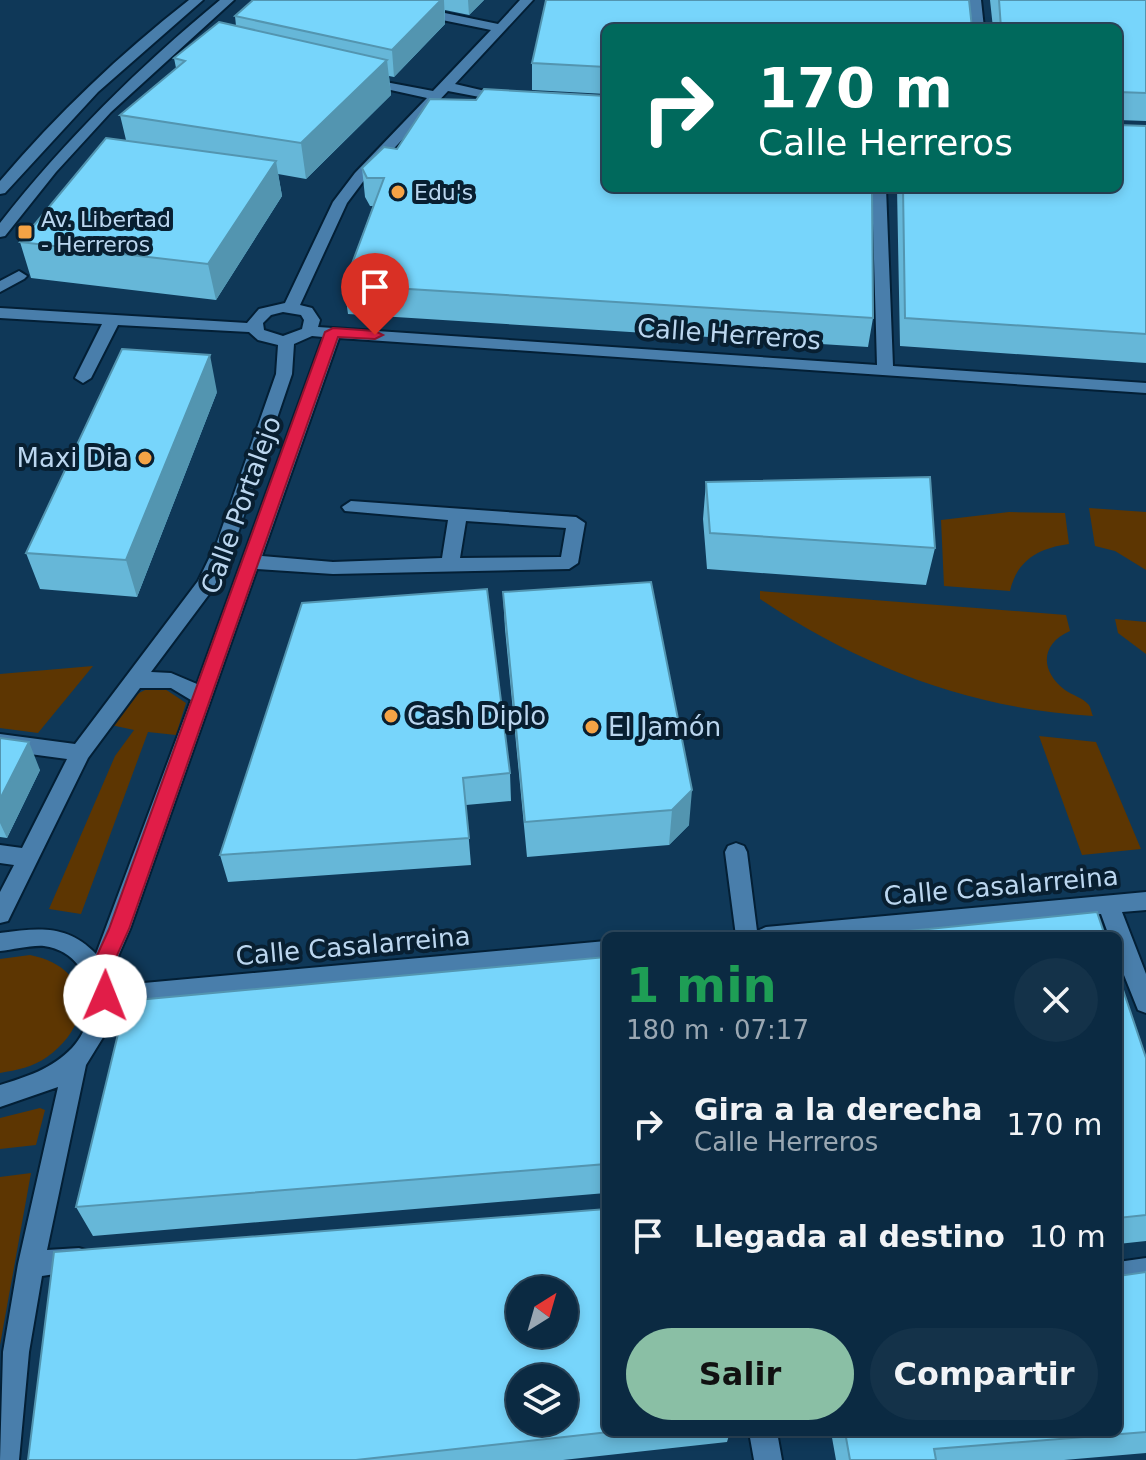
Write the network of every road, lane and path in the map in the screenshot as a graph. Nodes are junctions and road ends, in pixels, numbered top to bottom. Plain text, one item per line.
1 (197, 0) edge
2 (228, 0) edge
3 (395, 0) edge
4 (527, 0) edge
5 (975, 0) edge
6 (978, 24) edge
7 (500, 28) junction
8 (181, 38) junction
9 (196, 41) edge
10 (346, 76) edge
11 (441, 91) junction
12 (526, 102) edge
13 (61, 158) junction
14 (77, 160) dead end
15 (0, 190) edge
16 (879, 192) edge
17 (0, 233) edge
18 (19, 276) edge
19 (0, 287) edge
20 (291, 307) junction
21 (0, 313) edge
22 (112, 320) junction
23 (255, 328) junction
24 (309, 331) junction
25 (333, 332) junction
26 (286, 340) junction
27 (885, 369) junction
28 (83, 378) dead end
29 (1146, 388) edge
30 (351, 507) dead end
31 (458, 515) junction
32 (250, 562) junction
33 (450, 564) junction
34 (135, 681) junction
35 (202, 698) junction
36 (0, 742) edge
37 (80, 753) junction
38 (736, 852) dead end
39 (0, 854) edge
40 (28, 858) junction
41 (1146, 901) edge
42 (1108, 905) junction
43 (0, 914) edge
44 (746, 932) edge
45 (810, 932) edge
46 (1118, 932) edge
47 (1122, 941) edge
48 (0, 942) edge
49 (602, 951) edge
50 (99, 973) junction
51 (105, 996) junction
52 (1146, 1003) edge
53 (75, 1062) junction
54 (0, 1096) edge
55 (109, 1257) edge
56 (31, 1264) junction
57 (1146, 1271) edge
58 (1122, 1274) edge
59 (764, 1436) edge
60 (5, 1460) edge
61 (768, 1460) edge

1 - 15 street
2 - 8 street
3 - 7 street
4 - 7 street
5 - 6 street
7 - 11 street
8 - 9 street
8 - 13 street
10 - 11 street
11 - 12 street
11 - 20 street
13 - 14 street
13 - 17 street
16 - 27 street
18 - 19 street
20 - 23 street
20 - 24 street
21 - 22 street
22 - 23 street
22 - 28 street
23 - 26 street
24 - 25 street, Calle Herreros
24 - 26 street
25 - 27 street, Calle Herreros
25 - 32 street, Calle Portalejo
26 - 34 street, Calle Portalejo
27 - 29 street, Calle Herreros
30 - 31 street
31 - 33 street
31 - 33 street
32 - 33 street
32 - 35 street, Calle Portalejo
34 - 35 street
34 - 37 street, Calle Portalejo
35 - 50 street, Calle Portalejo
36 - 37 street
37 - 40 street, Calle Portalejo
38 - 44 street
39 - 40 street
40 - 43 street, Calle Portalejo
41 - 42 street, Calle Casalarreina
42 - 45 street, Calle Casalarreina
42 - 46 street
47 - 52 street
48 - 50 street
49 - 51 street, Calle Casalarreina
50 - 51 street
51 - 53 street
53 - 54 street
53 - 56 street
55 - 56 street
56 - 60 street
57 - 58 street
59 - 61 street

